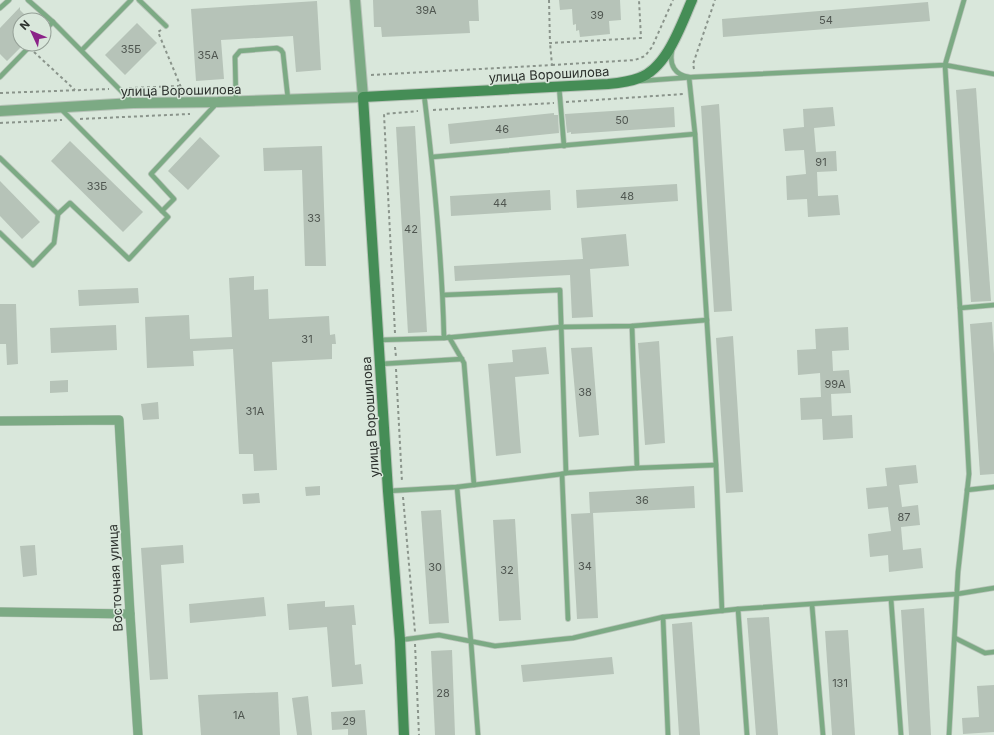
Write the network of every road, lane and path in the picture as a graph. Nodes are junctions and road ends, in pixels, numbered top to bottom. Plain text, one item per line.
1 (9, 0) edge
2 (28, 0) edge
3 (131, 0) edge
4 (139, 0) edge
5 (356, 0) edge
6 (549, 0) edge
7 (639, 0) edge
8 (673, 0) edge
9 (692, 0) edge
10 (964, 0) edge
11 (0, 8) edge
12 (53, 22) joint
13 (166, 26) joint
14 (676, 38) junction
15 (550, 43) junction
16 (82, 50) junction
17 (23, 52) edge
18 (37, 52) edge
19 (552, 65) junction
20 (945, 65) junction
21 (994, 74) edge
22 (362, 76) junction
23 (0, 77) edge
24 (689, 77) junction
25 (628, 82) junction
26 (180, 86) junction
27 (559, 86) junction
28 (119, 88) junction
29 (75, 90) junction
30 (0, 93) edge
31 (424, 94) junction
32 (363, 97) junction
33 (288, 100) junction
34 (236, 101) junction
35 (187, 102) junction
36 (218, 102) junction
37 (133, 103) junction
38 (60, 107) junction
39 (1, 109) edge
40 (208, 113) junction
41 (72, 119) junction
42 (0, 123) edge
43 (695, 134) junction
44 (564, 146) junction
45 (432, 157) junction
46 (0, 158) edge
47 (162, 211) junction
48 (58, 214) junction
49 (0, 232) edge
50 (443, 295) junction
51 (994, 305) edge
52 (960, 308) junction
53 (707, 320) junction
54 (632, 326) junction
55 (561, 327) junction
56 (447, 338) junction
57 (378, 340) junction
58 (462, 359) junction
59 (380, 364) junction
60 (0, 421) edge
61 (716, 465) junction
62 (637, 468) junction
63 (564, 474) junction
64 (474, 485) junction
65 (457, 487) junction
66 (994, 487) edge
67 (967, 490) junction
68 (388, 491) junction
69 (994, 588) edge
70 (957, 594) junction
71 (891, 599) junction
72 (812, 604) junction
73 (738, 609) junction
74 (722, 611) junction
75 (0, 612) edge
76 (130, 614) junction
77 (663, 617) junction
78 (568, 619) dead end
79 (955, 638) junction
80 (400, 640) junction
81 (471, 642) junction
82 (994, 652) edge
83 (138, 735) edge
84 (404, 735) edge
85 (478, 735) edge
86 (668, 735) edge
87 (746, 735) edge
88 (823, 735) edge
89 (901, 735) edge
90 (949, 735) edge

1 - 11 lane
2 - 12 lane
3 - 16 lane
4 - 13 lane
5 - 22 street, улица Ворошилова
6 - 15 path
7 - 15 path
8 - 19 path
9 - 14 main road, улица Ворошилова
10 - 20 lane
12 - 16 lane
13 - 26 path
14 - 24 lane
14 - 25 main road, улица Ворошилова
15 - 19 path
16 - 28 lane
17 - 23 lane
18 - 29 path
19 - 22 path
20 - 21 lane
20 - 24 lane
20 - 52 lane
22 - 32 street, улица Ворошилова
24 - 25 lane
24 - 43 lane
25 - 27 main road, улица Ворошилова
26 - 28 path
26 - 35 path
27 - 31 main road, улица Ворошилова
27 - 44 lane
28 - 29 path
28 - 37 lane
29 - 30 path
31 - 32 main road, улица Ворошилова
31 - 45 lane
32 - 33 street, улица Ворошилова
32 - 57 main road, улица Ворошилова
33 - 34 street, улица Ворошилова
33 - 34 lane
34 - 36 street, улица Ворошилова
35 - 36 street, улица Ворошилова
35 - 37 street, улица Ворошилова
36 - 40 lane
37 - 38 street, улица Ворошилова
38 - 39 street, улица Ворошилова
38 - 41 lane
40 - 41 path
40 - 47 lane
41 - 42 path
41 - 47 lane
43 - 44 lane
43 - 53 lane
44 - 45 lane
45 - 50 lane
46 - 48 lane
47 - 48 lane
48 - 49 lane
50 - 55 lane
50 - 56 lane
51 - 52 lane
52 - 67 lane
53 - 54 lane
53 - 61 lane
54 - 55 lane
54 - 62 lane
55 - 56 lane
55 - 63 lane
56 - 57 lane
56 - 58 lane
57 - 59 main road, улица Ворошилова
58 - 59 lane
58 - 64 lane
59 - 68 main road, улица Ворошилова
60 - 76 street, Восточная улица
61 - 62 lane
61 - 74 lane
62 - 63 lane
63 - 64 lane
63 - 78 lane
64 - 65 lane
65 - 68 lane
65 - 81 lane
66 - 67 lane
67 - 70 lane
68 - 80 main road, улица Ворошилова
69 - 70 lane
70 - 71 lane
70 - 79 lane
71 - 72 lane
71 - 89 lane
72 - 73 lane
72 - 88 lane
73 - 74 lane
73 - 87 lane
74 - 77 lane
75 - 76 street
76 - 83 street, Восточная улица
77 - 81 lane
77 - 86 lane
79 - 82 lane
79 - 90 lane
80 - 81 lane
80 - 84 main road, улица Ворошилова
81 - 85 lane

